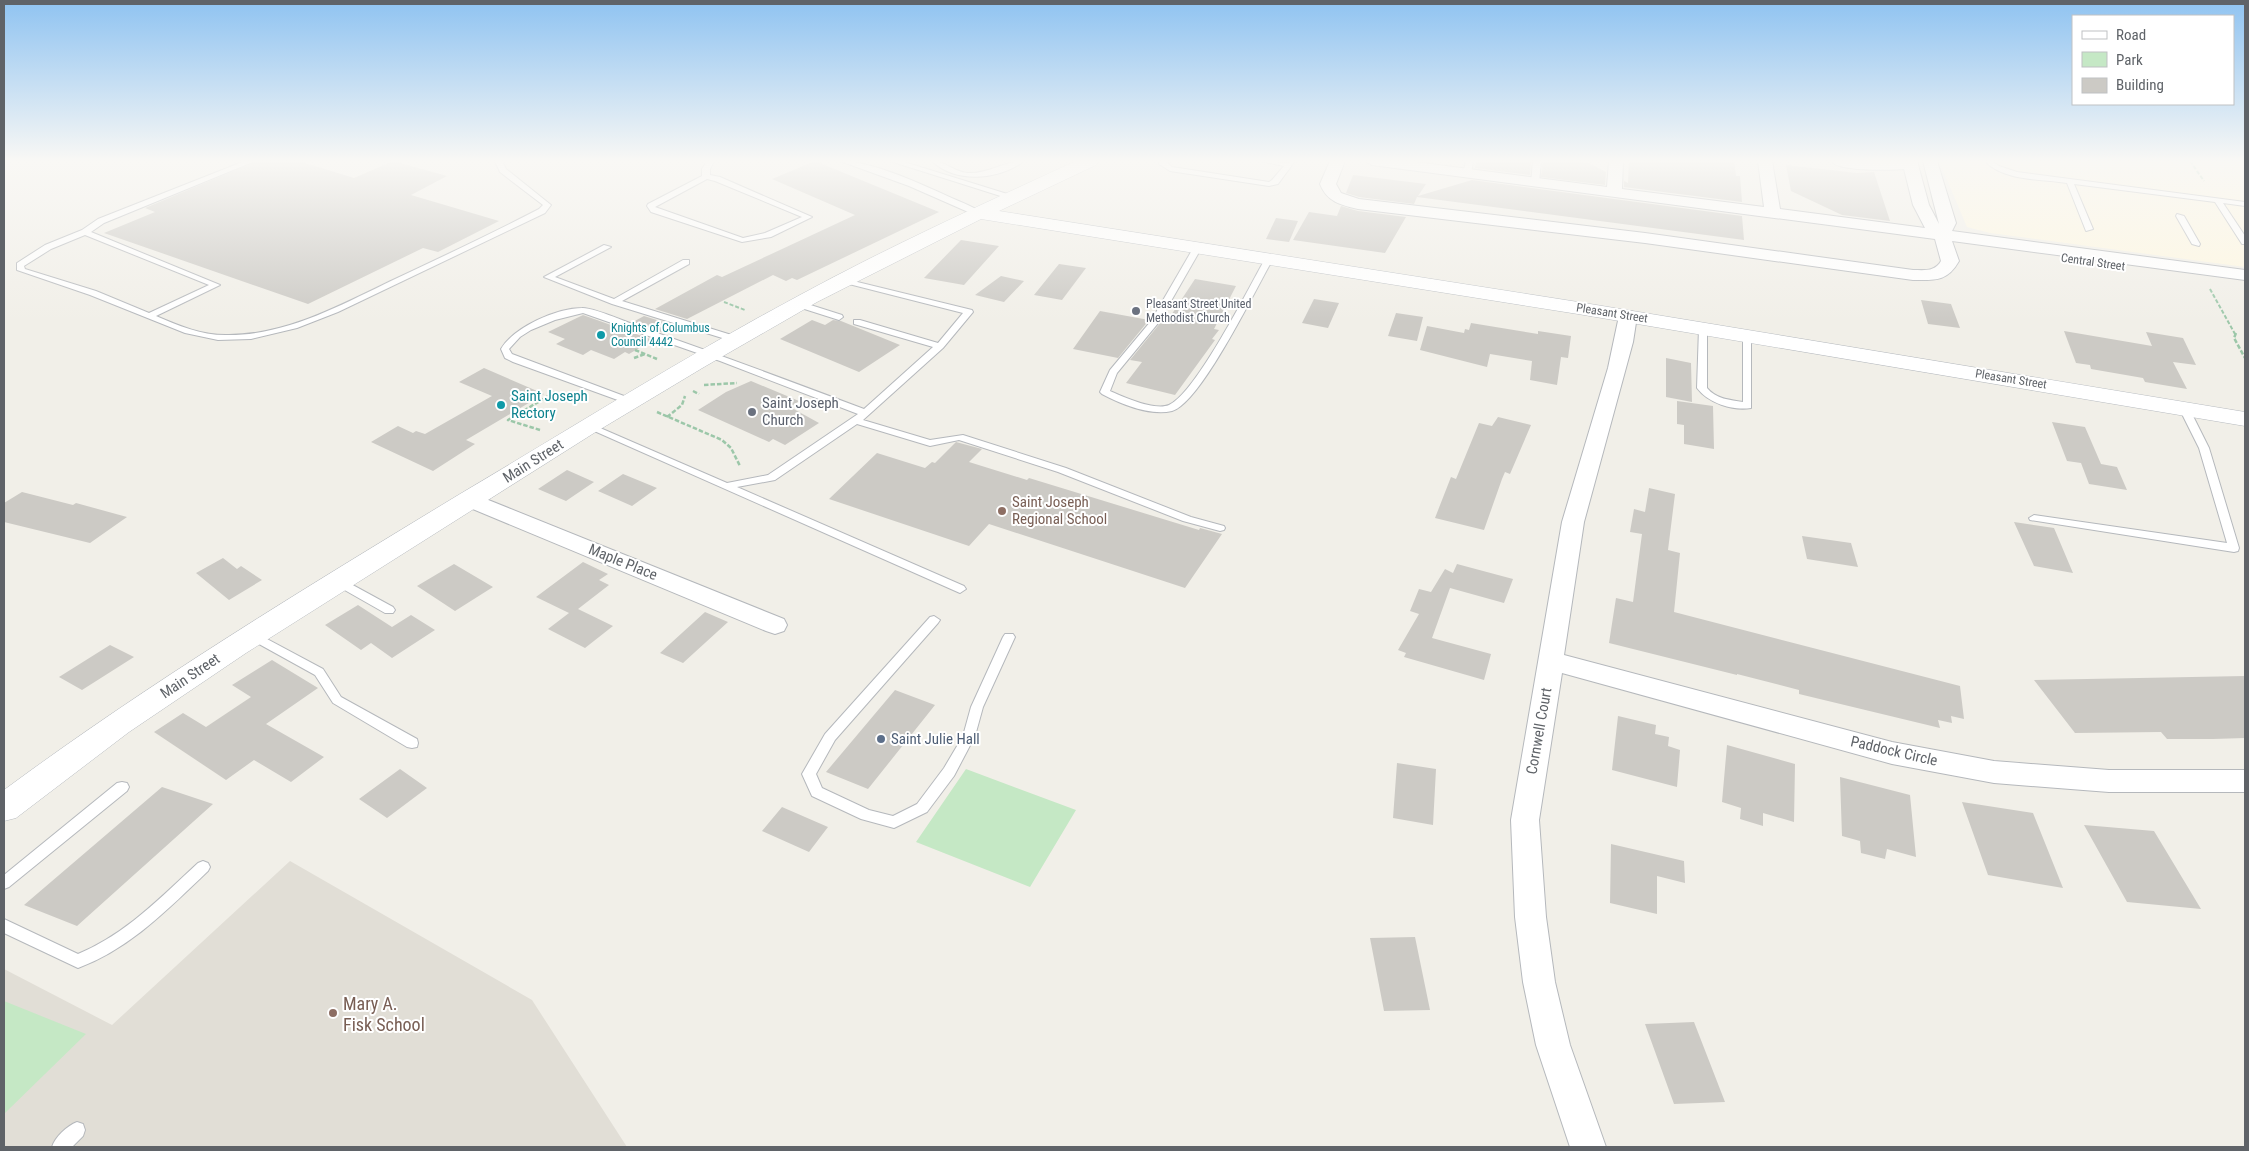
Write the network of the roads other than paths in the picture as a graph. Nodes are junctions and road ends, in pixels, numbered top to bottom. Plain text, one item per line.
1 (117, 215) edge
2 (534, 215) edge
3 (668, 215) edge
4 (803, 215) edge
5 (975, 215) edge
6 (989, 215) edge
7 (1451, 215) edge
8 (1785, 215) edge
9 (1926, 215) edge
10 (1946, 215) edge
11 (2083, 215) edge
12 (2227, 215) edge
13 (2180, 216) dead end
14 (2089, 229) dead end
15 (85, 232) junction
16 (1942, 235) junction
17 (2245, 242) edge
18 (2196, 244) dead end
19 (607, 247) dead end
20 (1198, 247) junction
21 (1269, 259) junction
22 (686, 262) dead end
23 (2245, 275) edge
24 (844, 280) junction
25 (2245, 282) edge
26 (615, 302) junction
27 (798, 304) junction
28 (149, 316) junction
29 (1628, 316) junction
30 (839, 317) dead end
31 (857, 322) dead end
32 (1703, 328) junction
33 (1747, 335) junction
34 (734, 339) junction
35 (940, 346) junction
36 (708, 354) junction
37 (639, 405) junction
38 (2184, 408) junction
39 (865, 414) junction
40 (2245, 419) edge
41 (856, 421) junction
42 (588, 426) junction
43 (727, 486) junction
44 (470, 500) junction
45 (2034, 518) dead end
46 (1220, 528) dead end
47 (338, 581) junction
48 (960, 589) dead end
49 (389, 610) dead end
50 (934, 620) dead end
51 (775, 625) dead end
52 (252, 635) junction
53 (1009, 636) dead end
54 (1552, 660) junction
55 (412, 743) dead end
56 (2245, 781) edge
57 (122, 786) dead end
58 (5, 805) edge
59 (203, 867) dead end
60 (4, 883) edge
61 (4, 926) edge
62 (77, 1130) dead end
63 (60, 1147) edge
64 (1588, 1147) edge

1 - 15 lane
2 - 28 lane
3 - 4 lane
5 - 24 main road, Main Street
6 - 20 main road, Pleasant Street
7 - 16 street
8 - 16 street, Central Street
9 - 16 street
10 - 16 street
11 - 14 lane
12 - 17 lane
13 - 18 lane
15 - 28 lane
15 - 28 lane
16 - 23 street, Central Street
16 - 25 street, Central Street
19 - 26 lane
20 - 21 main road, Pleasant Street
20 - 21 lane
21 - 29 main road, Pleasant Street
22 - 26 lane
24 - 27 main road, Main Street
24 - 35 lane
26 - 34 lane
27 - 30 lane
27 - 34 main road, Main Street
29 - 32 main road, Pleasant Street
29 - 54 street, Cornwell Court
31 - 35 lane
32 - 33 main road, Pleasant Street
32 - 33 lane
33 - 38 main road, Pleasant Street
34 - 36 main road, Main Street
35 - 39 lane
36 - 37 main road, Main Street
36 - 37 lane
36 - 39 lane
37 - 42 main road, Main Street
38 - 40 main road, Pleasant Street
38 - 45 lane
39 - 41 lane
41 - 43 lane
41 - 46 lane
42 - 43 lane
42 - 44 main road, Main Street
43 - 48 lane
44 - 47 main road, Main Street
44 - 51 street, Maple Place
47 - 49 lane
47 - 52 main road, Main Street
50 - 53 lane
52 - 55 lane
52 - 58 main road, Main Street
54 - 56 street, Paddock Circle
54 - 64 street, Cornwell Court
57 - 60 lane
59 - 61 lane
62 - 63 lane

